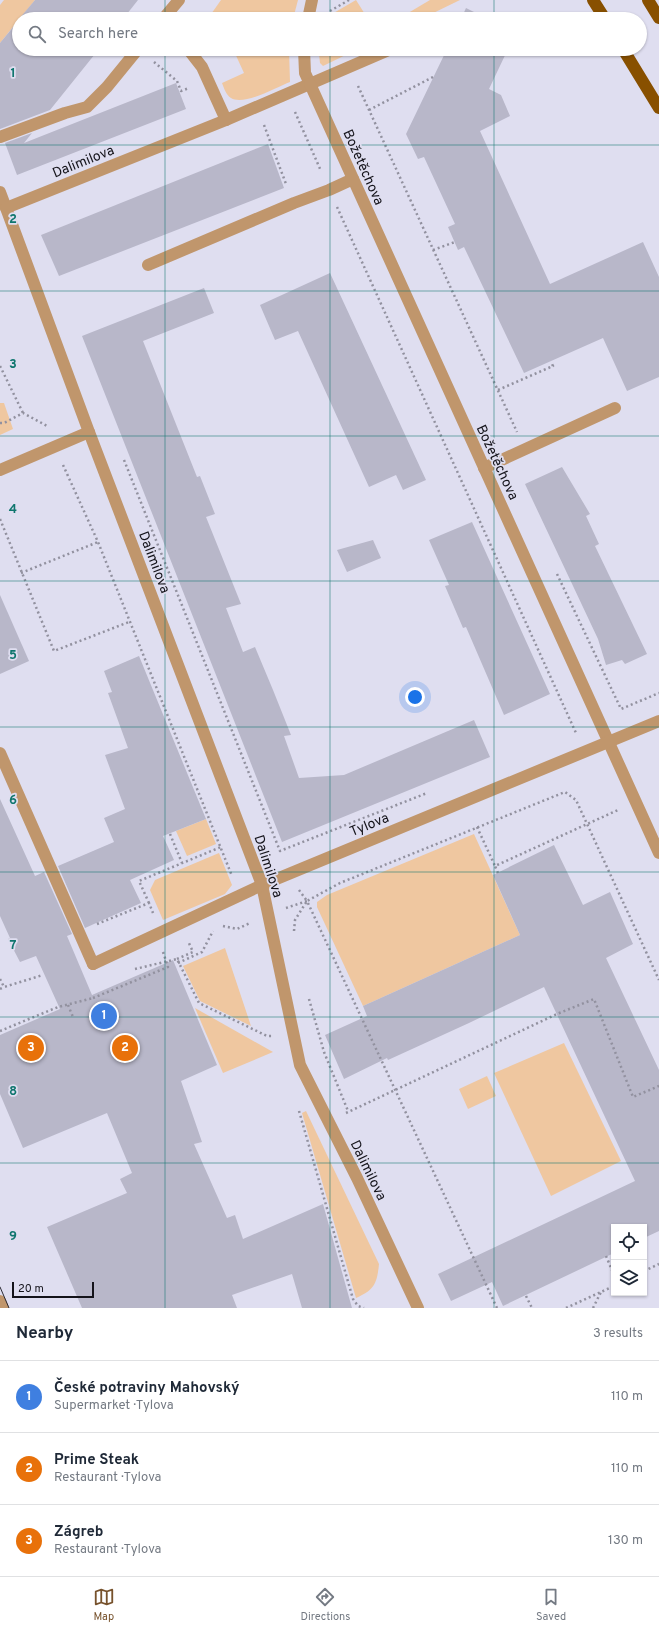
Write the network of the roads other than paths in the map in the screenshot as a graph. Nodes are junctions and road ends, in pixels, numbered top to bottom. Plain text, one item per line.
1 (179, 0) edge
2 (312, 0) edge
3 (593, 0) edge
4 (648, 0) edge
5 (169, 12) edge
6 (309, 12) edge
7 (601, 12) edge
8 (659, 18) edge
9 (132, 56) edge
10 (193, 56) edge
11 (304, 56) edge
12 (375, 56) edge
13 (627, 56) edge
14 (310, 84) junction
15 (659, 108) edge
16 (226, 120) junction
17 (0, 137) edge
18 (353, 179) junction
19 (0, 192) edge
20 (6, 208) junction
21 (148, 265) dead end
22 (615, 408) dead end
23 (89, 432) junction
24 (484, 468) junction
25 (0, 470) edge
26 (659, 721) edge
27 (609, 742) junction
28 (0, 753) edge
29 (659, 853) edge
30 (262, 885) junction
31 (0, 1301) edge
32 (3, 1308) edge
33 (418, 1308) edge

1 - 5 street
2 - 6 street
3 - 7 highway
4 - 8 highway
9 - 17 street
10 - 16 street
11 - 14 street, Božetěchova
12 - 14 street, Dalimilova
13 - 15 highway
14 - 16 street, Dalimilova
14 - 18 street, Božetěchova
16 - 20 street, Dalimilova
18 - 21 street
18 - 24 street, Božetěchova
19 - 20 street
20 - 23 street, Dalimilova
22 - 24 street
23 - 25 street
23 - 30 street, Dalimilova
24 - 27 street, Božetěchova
26 - 27 street, Tylova
27 - 29 street, Božetěchova
27 - 30 street, Tylova
28 - 30 street, Tylova
30 - 33 street, Dalimilova
31 - 32 street

